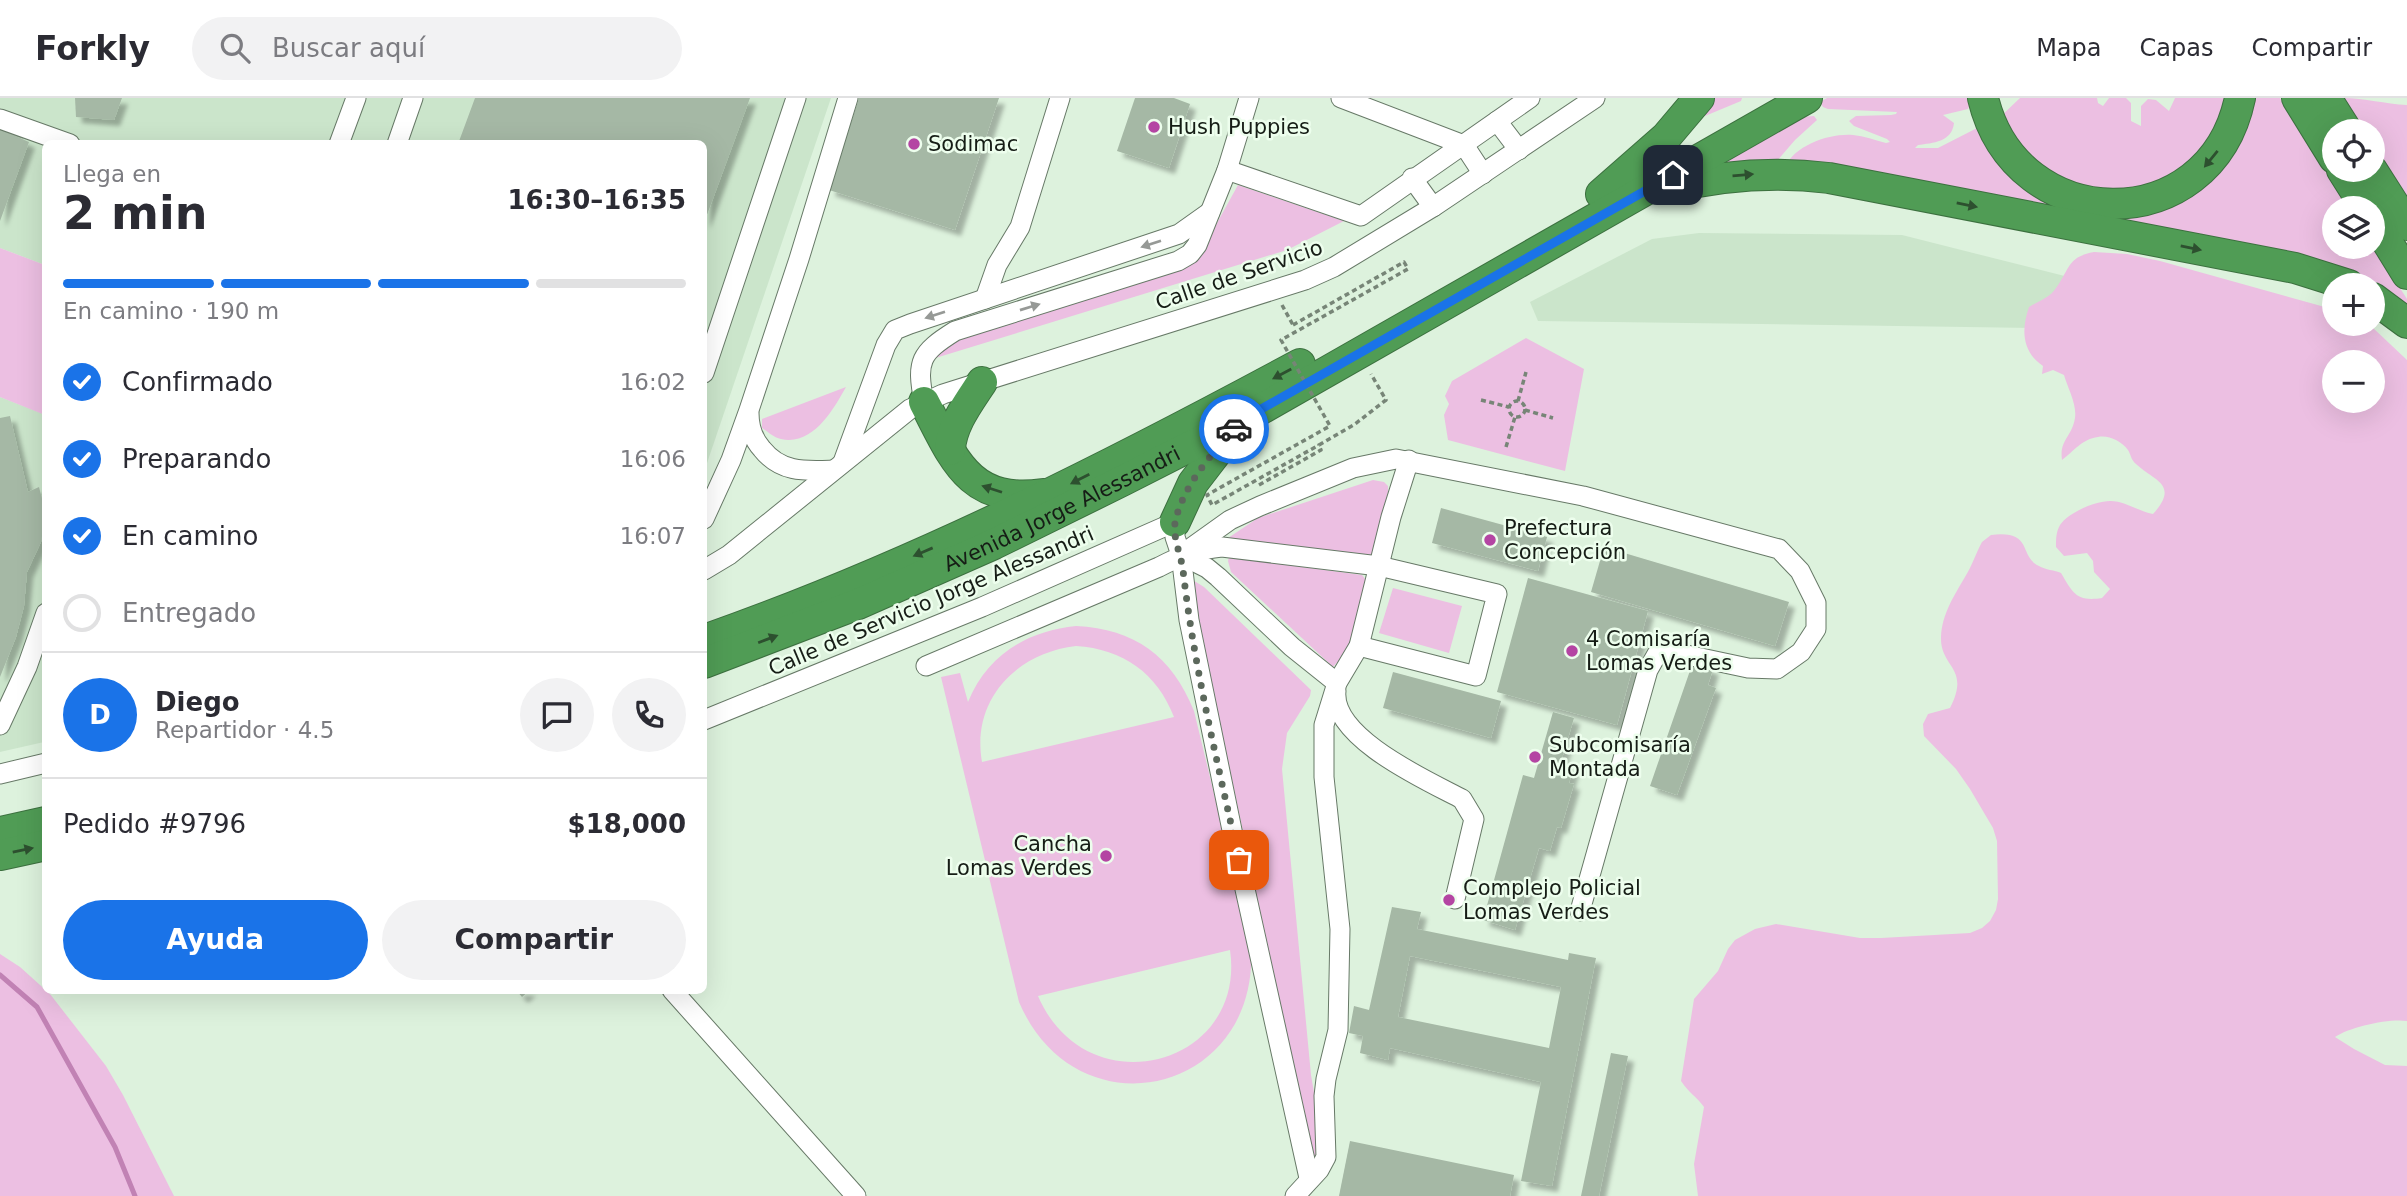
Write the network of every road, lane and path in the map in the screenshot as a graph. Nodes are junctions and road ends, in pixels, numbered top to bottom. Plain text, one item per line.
1 (356, 98) edge
2 (413, 98) edge
3 (796, 98) edge
4 (848, 98) edge
5 (1060, 98) edge
6 (1249, 98) edge
7 (1341, 98) edge
8 (1531, 98) edge
9 (1595, 98) edge
10 (1699, 98) edge
11 (1766, 98) edge
12 (1807, 98) edge
13 (1983, 98) edge
14 (2240, 98) edge
15 (2297, 98) edge
16 (2326, 98) edge
17 (0, 118) edge
18 (2339, 119) edge
19 (1497, 121) junction
20 (2322, 139) edge
21 (59, 140) edge
22 (340, 140) edge
23 (398, 140) edge
24 (1464, 145) junction
25 (1518, 150) junction
26 (1227, 170) junction
27 (1483, 174) junction
28 (1412, 178) junction
29 (2380, 182) edge
30 (1615, 197) junction
31 (1433, 207) junction
32 (1210, 212) junction
33 (2407, 225) edge
34 (2385, 238) edge
35 (2407, 274) edge
36 (2322, 276) edge
37 (985, 299) junction
38 (2385, 307) edge
39 (2407, 323) edge
40 (1293, 325) dead end
41 (707, 364) edge
42 (1526, 372) dead end
43 (1371, 374) dead end
44 (982, 382) junction
45 (1481, 400) dead end
46 (1518, 401) junction
47 (923, 402) junction
48 (1509, 407) junction
49 (749, 410) junction
50 (1525, 410) junction
51 (1515, 417) junction
52 (1553, 418) dead end
53 (1242, 420) junction
54 (1319, 445) junction
55 (1506, 447) dead end
56 (950, 450) junction
57 (1409, 460) junction
58 (838, 466) junction
59 (1122, 481) junction
60 (1051, 494) junction
61 (707, 512) edge
62 (1209, 513) dead end
63 (1175, 522) junction
64 (1181, 555) junction
65 (1379, 566) junction
66 (707, 568) edge
67 (42, 624) edge
68 (707, 639) edge
69 (1359, 646) junction
70 (707, 662) edge
71 (926, 666) dead end
72 (1337, 683) junction
73 (707, 719) edge
74 (0, 725) edge
75 (42, 761) edge
76 (0, 774) edge
77 (42, 806) edge
78 (21, 828) edge
79 (42, 846) edge
80 (0, 855) edge
81 (1455, 898) dead end
82 (1580, 911) dead end
83 (676, 994) edge
84 (1310, 1178) junction
85 (856, 1196) edge
86 (1295, 1196) edge

1 - 22 street
2 - 23 street
3 - 41 street
4 - 49 street
5 - 37 street
6 - 26 street
7 - 24 street
8 - 19 street
9 - 25 street, Calle de Servicio
10 - 30 highway
11 - 30 highway, Avenida Jorge Alessandri
12 - 30 highway, Avenida Jorge Alessandri
14 -> 13 highway
15 - 20 highway
16 - 18 highway
17 - 21 street
19 - 24 street
19 - 25 street
24 - 27 street
24 - 28 street
25 - 27 street, Calle de Servicio
26 - 28 street
26 - 32 street
27 - 31 street, Calle de Servicio
28 - 31 street
29 - 33 highway
30 -> 36 highway
30 - 53 highway, Avenida Jorge Alessandri
30 -> 60 highway, Avenida Jorge Alessandri
31 - 44 street, Calle de Servicio
32 -> 37 street
47 -> 32 street
34 - 35 highway
37 -> 58 street
38 - 39 highway
40 - 54 path, bridge
42 - 46 path
43 - 54 path
44 - 47 street
44 - 56 highway
45 - 48 path
46 - 48 path
46 - 50 path
47 - 56 highway
47 - 58 street
48 - 51 path
49 - 58 street
49 - 61 street
50 - 51 path
50 - 52 path
51 - 55 path
53 - 59 highway, Avenida Jorge Alessandri
53 - 63 highway
54 - 62 path
60 -> 56 highway
57 - 64 street
57 - 65 street
57 - 82 street
58 - 66 street
59 - 63 highway
70 -> 59 highway, Avenida Jorge Alessandri
60 -> 68 highway, Avenida Jorge Alessandri
63 - 64 street
63 - 73 street, Calle de Servicio Jorge Alessandri
64 - 65 street
64 - 71 street
64 - 72 street
64 - 84 street
65 - 69 street
65 - 69 street
67 - 74 street
69 - 72 street
72 - 81 street
72 - 84 street
75 - 76 street
77 - 78 highway
80 -> 79 highway
83 - 85 street
84 - 86 street

